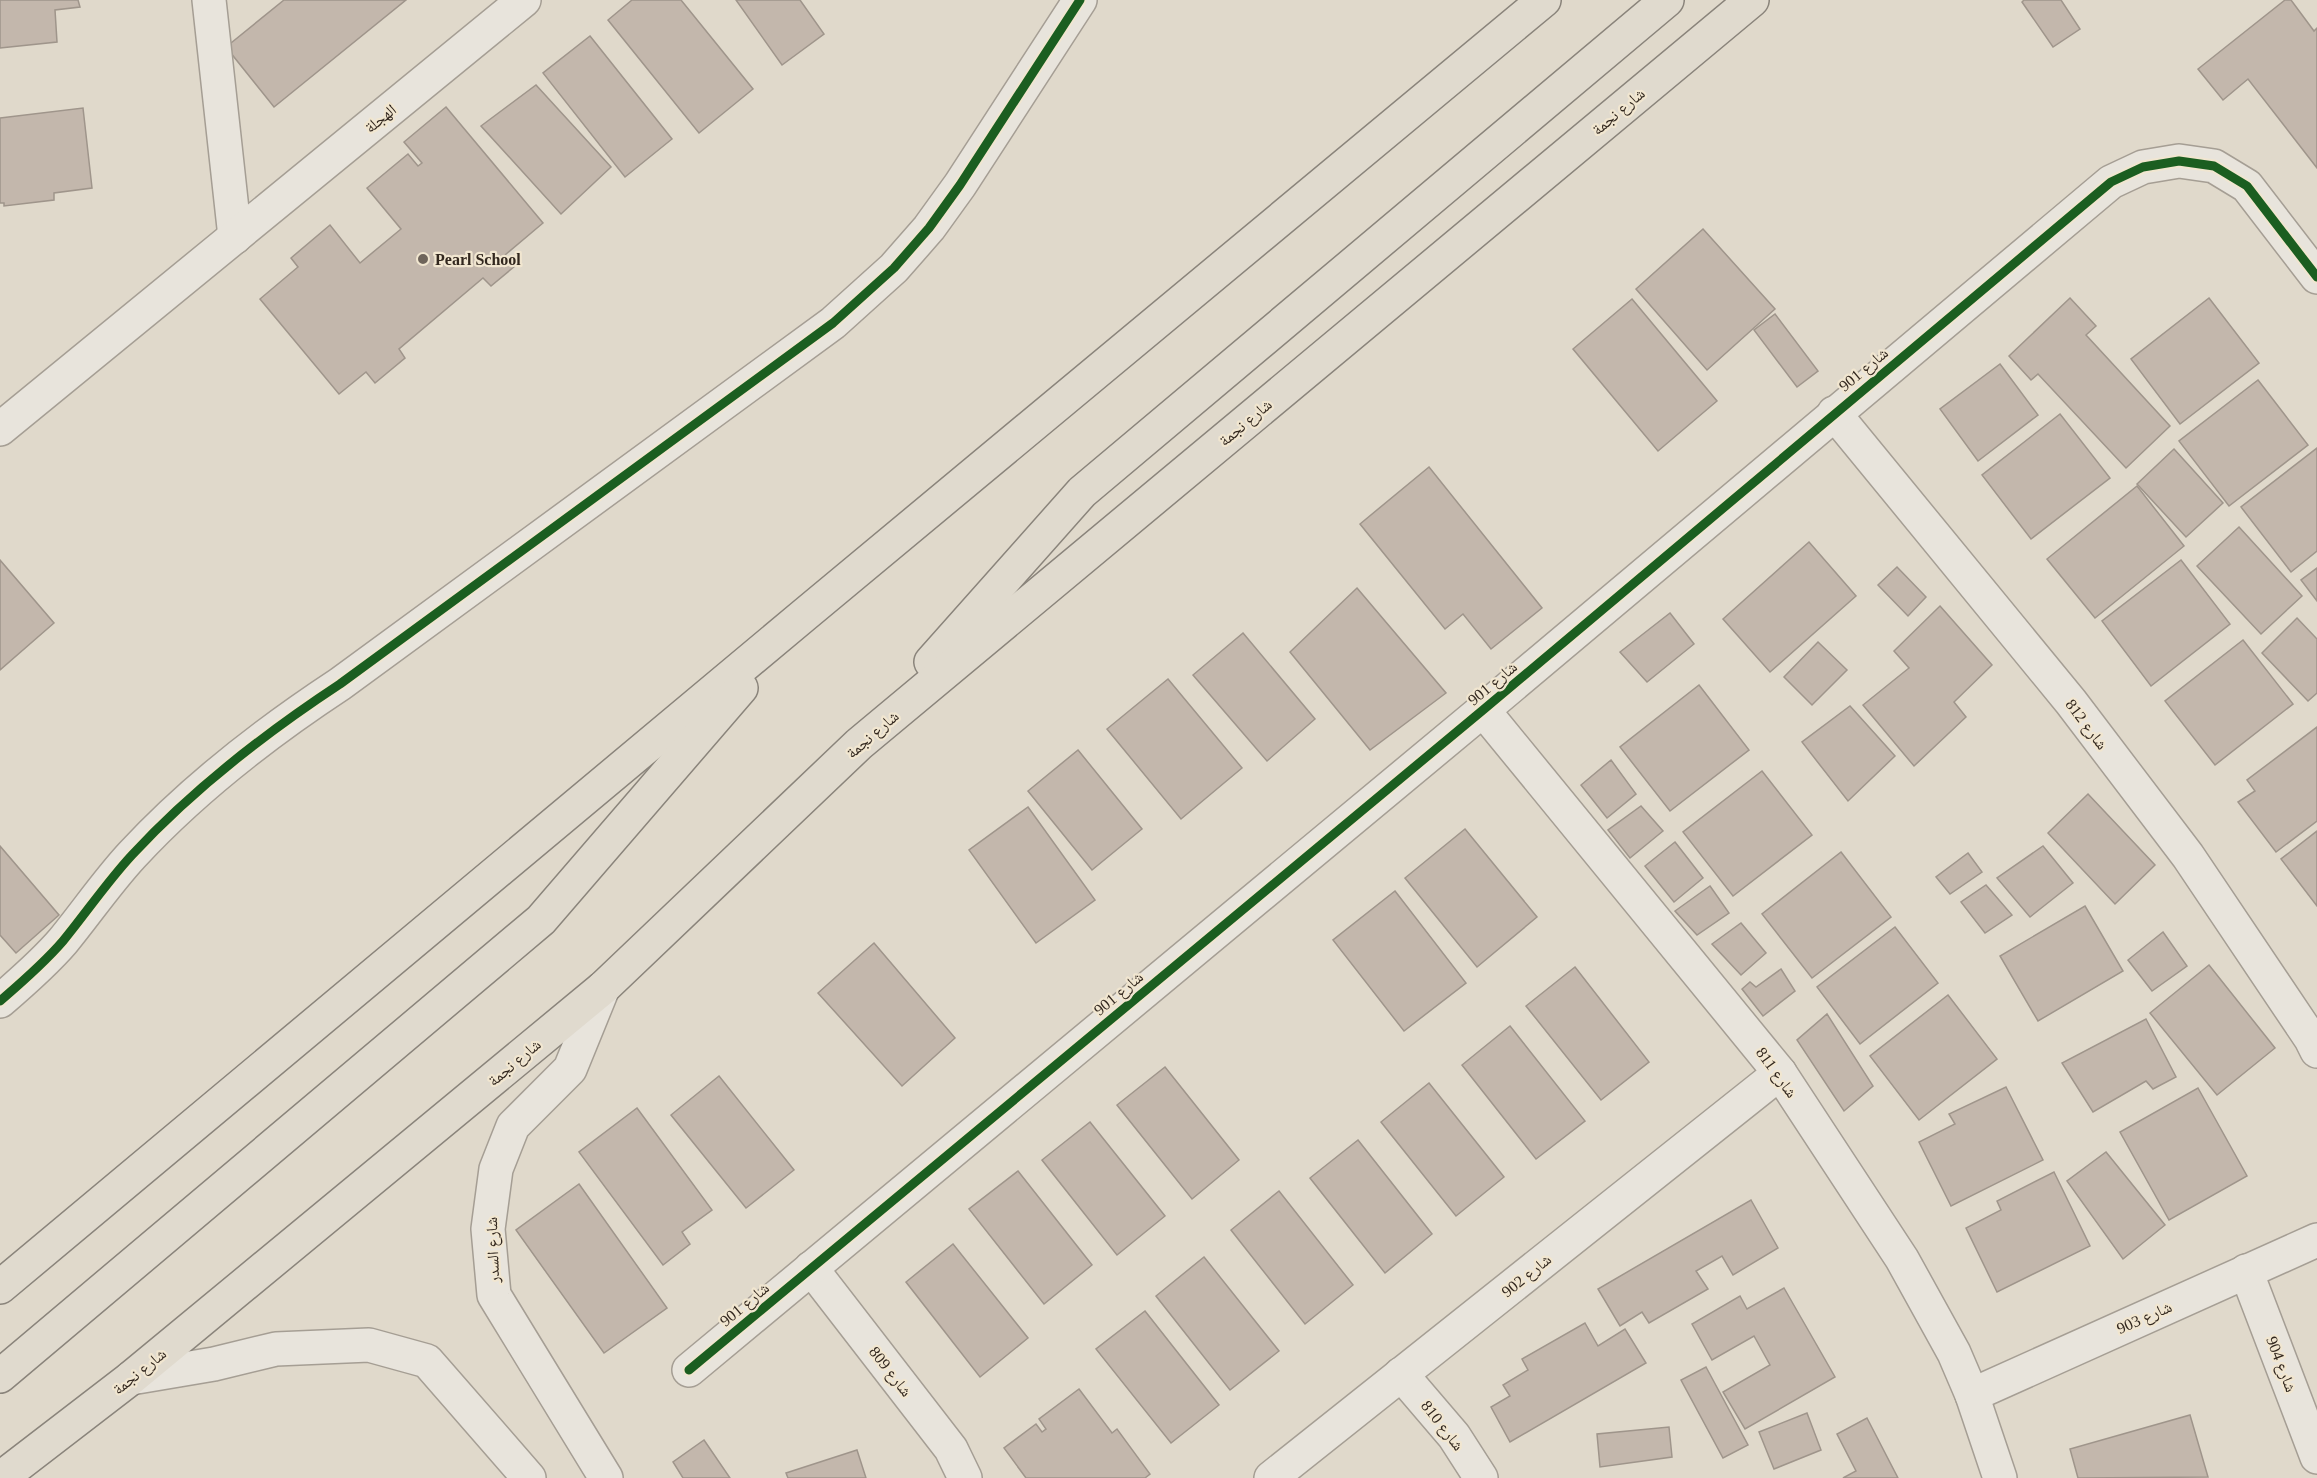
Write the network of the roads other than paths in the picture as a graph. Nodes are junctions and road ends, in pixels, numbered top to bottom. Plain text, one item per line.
1 (524, 0) edge
2 (1080, 0) edge
3 (1544, 0) edge
4 (1667, 0) edge
5 (1752, 0) edge
6 (213, 3) edge
7 (235, 237) junction
8 (2317, 277) edge
9 (1834, 413) junction
10 (0, 429) edge
11 (803, 616) junction
12 (1483, 710) junction
13 (859, 744) junction
14 (603, 988) junction
15 (0, 1001) edge
16 (2317, 1051) edge
17 (1780, 1073) junction
18 (2317, 1240) edge
19 (811, 1268) junction
20 (2247, 1271) junction
21 (0, 1287) edge
22 (689, 1370) dead end
23 (1401, 1374) junction
24 (0, 1376) edge
25 (131, 1378) junction
26 (1972, 1395) junction
27 (2317, 1456) edge
28 (1, 1478) edge
29 (529, 1478) edge
30 (606, 1478) edge
31 (965, 1478) edge
32 (1271, 1478) edge
33 (1481, 1478) edge
34 (2000, 1478) edge

1 - 7 street, الهجلة
2 - 15 street
3 - 11 main road
4 - 13 main road
5 - 13 main road, شارع نجمة
6 - 7 street
7 - 10 street, الهجلة
8 - 9 street, شارع 901
9 - 12 street, شارع 901
9 - 16 street, شارع 812
11 - 21 main road
11 - 24 main road
12 - 17 street, شارع 811
12 - 19 street, شارع 901
13 - 14 main road, شارع نجمة
14 - 25 main road, شارع نجمة
14 - 30 street, شارع السدر
17 - 23 street, شارع 902
17 - 26 street, شارع 811
18 - 20 street, شارع 903
19 - 22 street, شارع 901
19 - 31 street, شارع 809
20 - 26 street, شارع 903
20 - 27 street, شارع 904
23 - 32 street, شارع 902
23 - 33 street, شارع 810
25 - 28 main road, شارع نجمة
25 - 29 street
26 - 34 street, شارع 811

